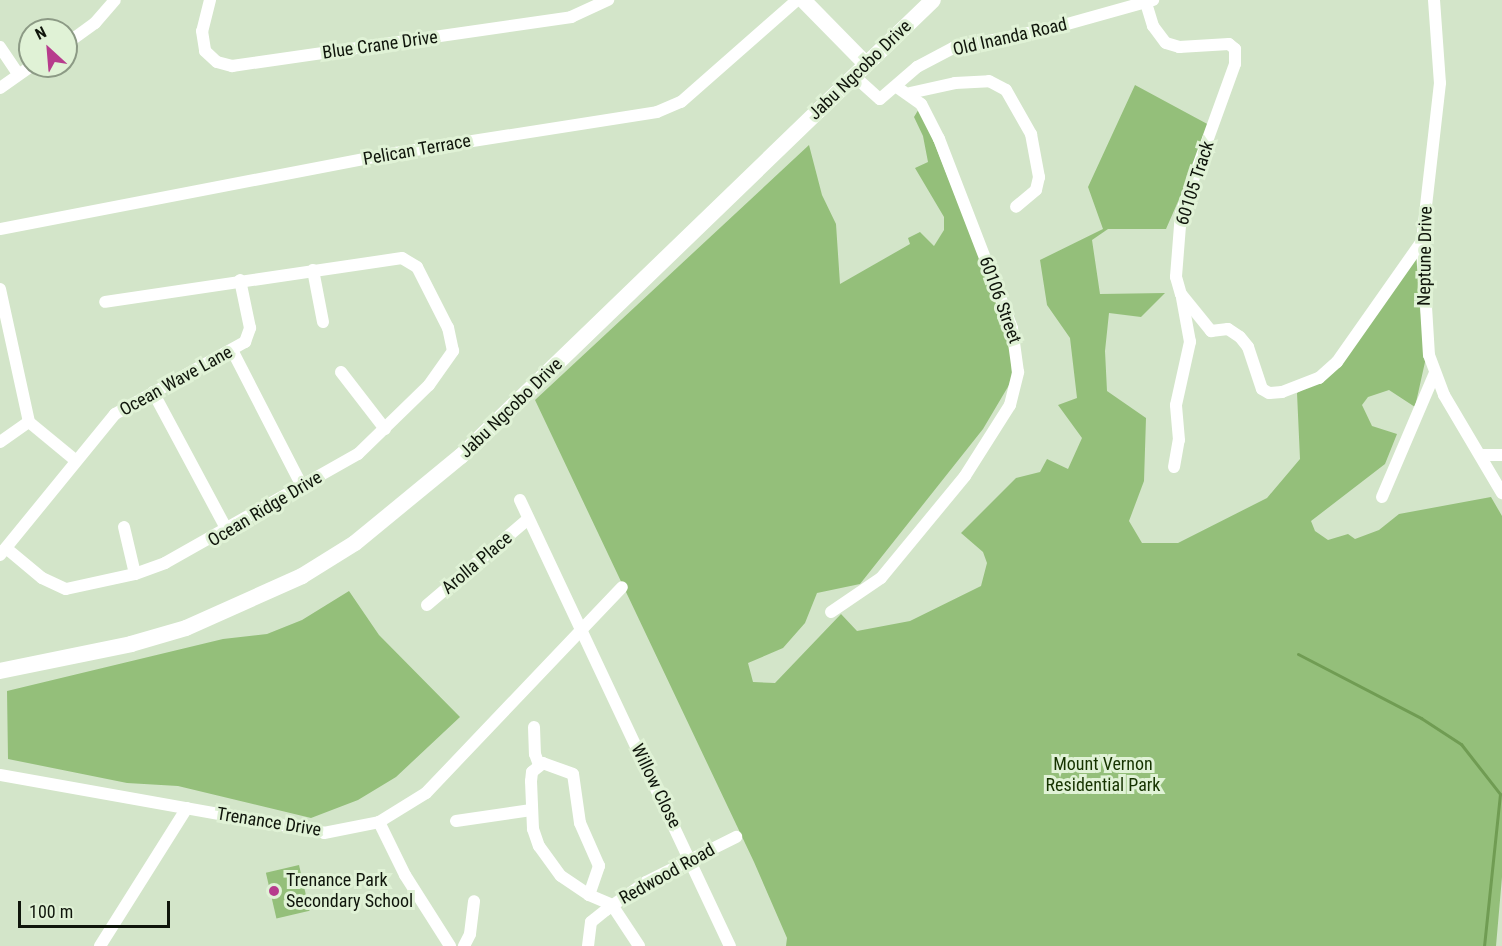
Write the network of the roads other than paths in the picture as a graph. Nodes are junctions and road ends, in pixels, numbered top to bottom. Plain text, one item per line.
1 (115, 0) edge
2 (210, 0) edge
3 (608, 0) edge
4 (797, 0) edge
5 (803, 0) edge
6 (933, 0) edge
7 (1434, 0) edge
8 (1150, 1) edge
9 (78, 35) edge
10 (0, 47) edge
11 (865, 63) junction
12 (18, 74) joint
13 (853, 75) junction
14 (897, 87) junction
15 (0, 88) edge
16 (910, 93) junction
17 (1016, 207) dead end
18 (0, 229) edge
19 (1422, 241) junction
20 (313, 270) junction
21 (240, 280) junction
22 (0, 289) edge
23 (1181, 294) junction
24 (105, 302) dead end
25 (323, 322) dead end
26 (232, 350) junction
27 (341, 372) dead end
28 (1435, 373) junction
29 (153, 392) junction
30 (29, 422) junction
31 (385, 429) junction
32 (0, 442) edge
33 (1480, 455) junction
34 (1502, 455) edge
35 (75, 460) junction
36 (1174, 466) dead end
37 (302, 486) junction
38 (1502, 494) edge
39 (1382, 497) dead end
40 (520, 500) dead end
41 (527, 520) junction
42 (124, 527) dead end
43 (226, 530) junction
44 (3, 552) edge
45 (135, 574) junction
46 (622, 587) dead end
47 (427, 605) dead end
48 (831, 612) dead end
49 (581, 627) junction
50 (0, 671) edge
51 (534, 728) dead end
52 (540, 765) junction
53 (0, 775) edge
54 (187, 808) junction
55 (531, 810) junction
56 (456, 821) dead end
57 (379, 822) junction
58 (736, 837) dead end
59 (691, 859) junction
60 (589, 895) junction
61 (474, 901) dead end
62 (612, 905) junction
63 (100, 946) edge
64 (450, 946) edge
65 (464, 946) edge
66 (588, 946) edge
67 (639, 946) edge
68 (730, 946) edge

1 - 9 street
2 - 3 street, Blue Crane Drive
4 - 18 street, Pelican Terrace
5 - 11 main road
6 - 11 main road, Jabu Ngcobo Drive
7 - 19 street, Neptune Drive
8 - 14 street, Old Inanda Road
8 - 23 street, 60105 Track
10 - 12 street
11 - 13 main road, Jabu Ngcobo Drive
12 - 15 street
13 - 14 street
13 - 50 main road, Jabu Ngcobo Drive
14 - 16 street, 60106 Street
16 - 17 street
16 - 48 street, 60106 Street
19 - 23 street, 60105 Track
19 - 28 street, Neptune Drive
20 - 21 street, Ocean Ridge Drive
20 - 25 street
20 - 31 street, Ocean Ridge Drive
21 - 24 street, Ocean Ridge Drive
21 - 26 street, Ocean Wave Lane
22 - 30 street
23 - 36 street
26 - 29 street, Ocean Wave Lane
26 - 37 street
27 - 31 street
28 - 33 street, Neptune Drive
28 - 39 street
29 - 35 street, Ocean Wave Lane
29 - 43 street
30 - 32 street
30 - 35 street
31 - 37 street, Ocean Ridge Drive
33 - 34 street
33 - 38 street, Neptune Drive
35 - 44 street, Ocean Wave Lane
37 - 43 street, Ocean Ridge Drive
40 - 41 street, Arolla Place
41 - 47 street, Arolla Place
41 - 49 street, Arolla Place
42 - 45 street
43 - 45 street, Ocean Ridge Drive
44 - 45 street, Ocean Ridge Drive
46 - 49 street, Trenance Drive
49 - 57 street, Trenance Drive
49 - 59 street, Willow Close
51 - 52 street
52 - 55 street
52 - 60 street
53 - 54 street, Trenance Drive
54 - 57 street, Trenance Drive
54 - 63 street
55 - 56 street
55 - 60 street
57 - 64 street
58 - 59 street, Redwood Road
59 - 62 street, Redwood Road
59 - 68 street, Willow Close
60 - 62 street
61 - 65 street
62 - 66 street, Redwood Road
62 - 67 street

